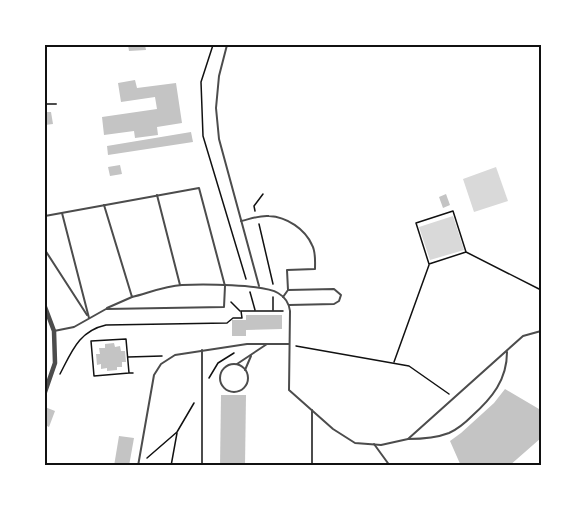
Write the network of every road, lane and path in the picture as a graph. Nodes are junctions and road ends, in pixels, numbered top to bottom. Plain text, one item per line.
1 (213, 45) edge
2 (228, 45) edge
3 (45, 104) edge
4 (56, 104) dead end
5 (263, 194) dead end
6 (157, 195) junction
7 (104, 205) junction
8 (61, 212) junction
9 (45, 216) edge
10 (257, 217) junction
11 (241, 221) junction
12 (45, 250) edge
13 (466, 252) junction
14 (429, 264) junction
15 (180, 285) junction
16 (225, 286) junction
17 (259, 286) junction
18 (248, 287) junction
19 (288, 290) junction
20 (541, 290) edge
21 (273, 291) junction
22 (224, 295) junction
23 (132, 297) junction
24 (283, 297) junction
25 (289, 305) junction
26 (45, 307) edge
27 (106, 309) junction
28 (241, 311) junction
29 (255, 311) junction
30 (272, 311) junction
31 (290, 311) junction
32 (88, 318) junction
33 (541, 331) edge
34 (54, 332) junction
35 (247, 344) junction
36 (267, 344) junction
37 (290, 344) junction
38 (202, 350) junction
39 (507, 352) junction
40 (252, 354) junction
41 (175, 355) junction
42 (127, 357) junction
43 (236, 364) junction
44 (393, 364) junction
45 (245, 370) junction
46 (129, 373) junction
47 (133, 373) dead end
48 (56, 381) dead end
49 (45, 392) edge
50 (202, 392) junction
51 (455, 398) junction
52 (312, 410) junction
53 (177, 432) junction
54 (408, 439) junction
55 (374, 444) junction
56 (138, 465) edge
57 (171, 466) edge
58 (202, 466) edge
59 (312, 466) edge
60 (390, 466) edge

1 - 18 path
2 - 11 lane
3 - 4 lane
5 - 10 path
6 - 7 lane
6 - 15 lane
6 - 16 lane
7 - 8 lane
7 - 23 lane
8 - 9 lane
8 - 32 lane
10 - 11 lane
10 - 19 lane
10 - 21 path
11 - 17 lane
12 - 32 lane
13 - 14 path
13 - 14 path
13 - 20 path
14 - 44 path
15 - 16 lane
15 - 23 lane
16 - 18 lane
16 - 22 lane
17 - 18 lane
17 - 21 lane
18 - 29 path
19 - 24 lane
19 - 25 lane
21 - 24 lane
21 - 30 path
22 - 27 lane
22 - 28 path
23 - 27 lane
24 - 25 lane
25 - 31 lane
26 - 34 street
27 - 32 lane
28 - 29 path
28 - 48 path
29 - 30 path
30 - 31 path
31 - 37 lane
32 - 34 lane
33 - 39 lane
34 - 49 street
35 - 36 lane
35 - 38 lane
35 - 50 path
36 - 37 lane
36 - 40 lane
37 - 44 path
37 - 52 lane
38 - 41 lane
38 - 50 lane
39 - 51 lane
39 - 54 lane
40 - 43 lane
40 - 45 lane
41 - 42 path
41 - 56 lane
42 - 46 path
42 - 46 path
43 - 45 lane
43 - 45 lane
44 - 51 path
46 - 47 path
50 - 53 path
50 - 58 lane
51 - 54 lane
52 - 55 lane
52 - 59 lane
53 - 56 path
53 - 57 path
54 - 55 lane
55 - 60 lane

